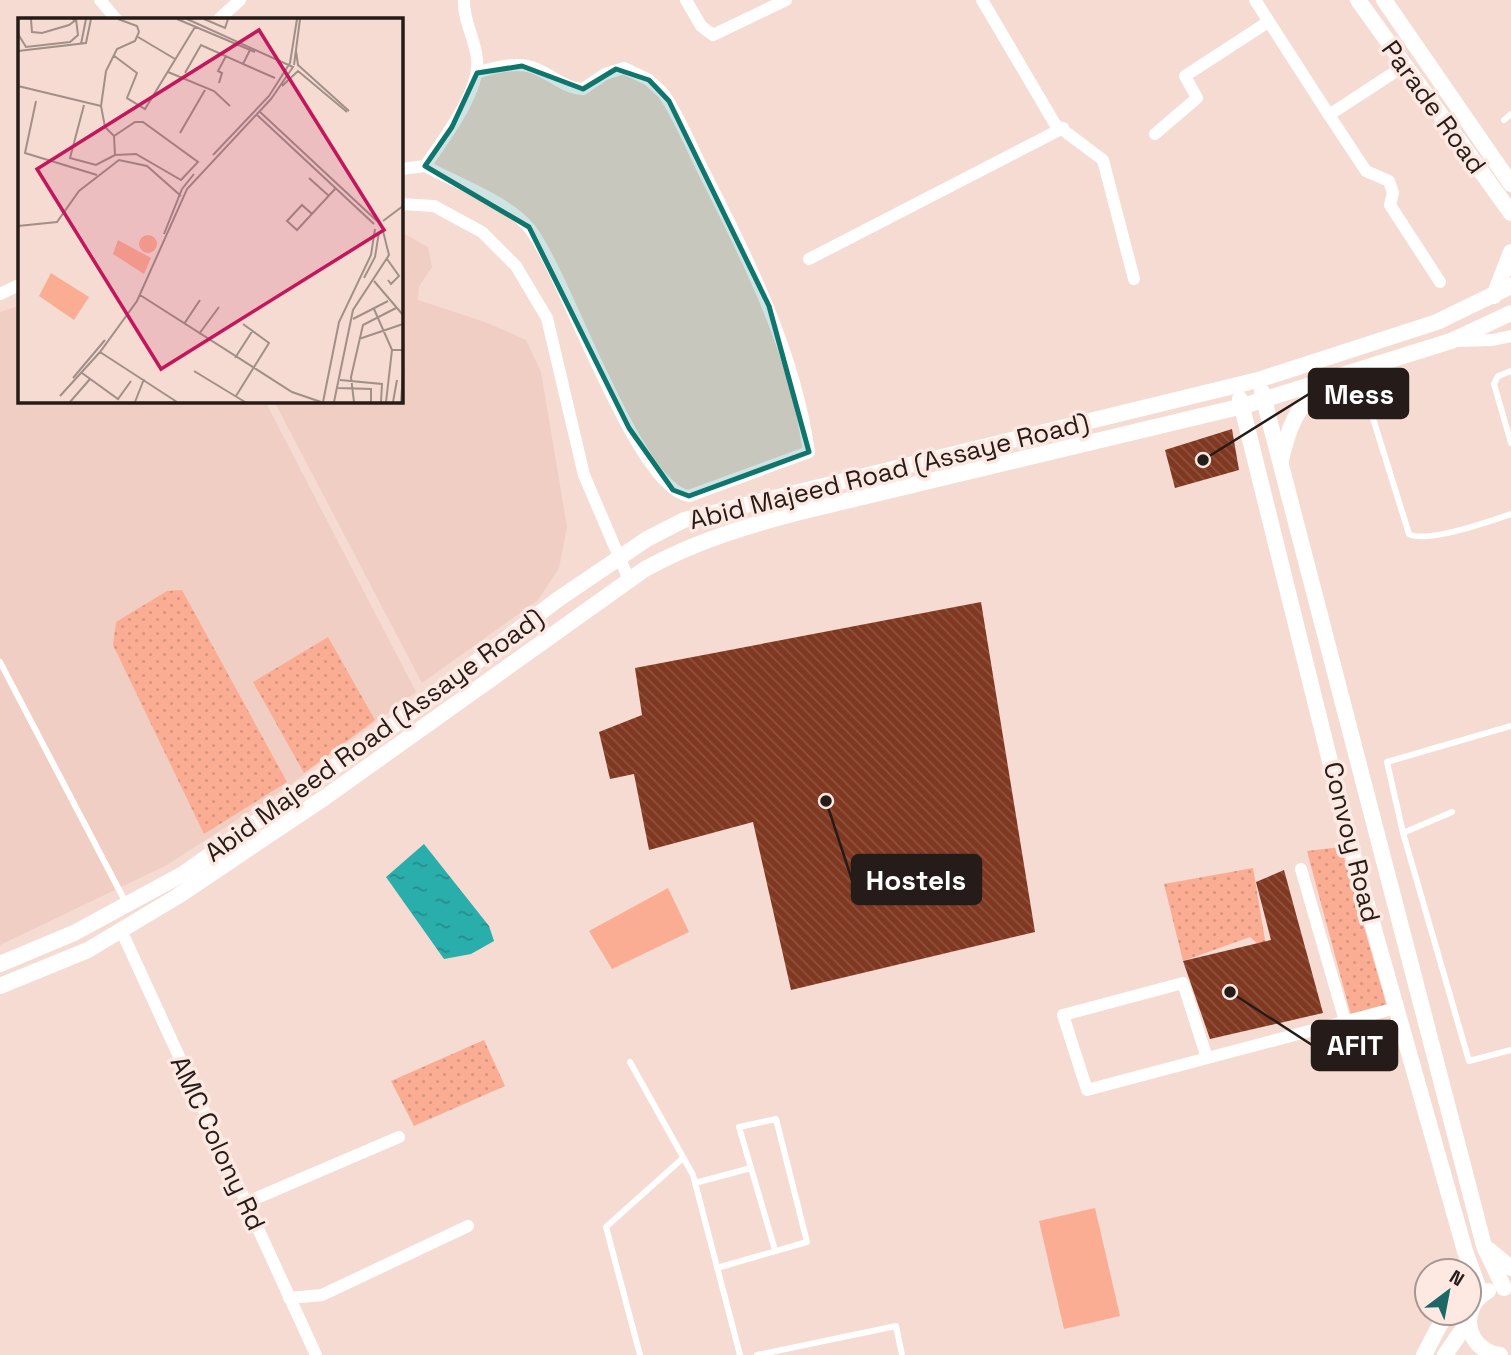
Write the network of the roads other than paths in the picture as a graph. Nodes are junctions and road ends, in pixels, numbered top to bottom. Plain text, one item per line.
1 (100, 0) edge
2 (240, 0) edge
3 (464, 0) edge
4 (686, 0) edge
5 (786, 0) edge
6 (982, 0) edge
7 (1255, 0) edge
8 (1358, 0) edge
9 (1384, 0) edge
10 (115, 18) edge
11 (220, 18) edge
12 (1268, 22) junction
13 (1404, 66) junction
14 (477, 73) junction
15 (1511, 114) edge
16 (1329, 115) junction
17 (1504, 120) dead end
18 (1063, 128) junction
19 (1155, 134) dead end
20 (425, 166) junction
21 (402, 169) edge
22 (1511, 184) edge
23 (402, 204) edge
24 (1511, 214) edge
25 (1511, 252) edge
26 (809, 259) dead end
27 (1134, 279) dead end
28 (1440, 282) dead end
29 (18, 285) edge
30 (1511, 286) edge
31 (0, 294) edge
32 (1494, 296) junction
33 (1511, 313) edge
34 (1511, 336) edge
35 (1451, 341) junction
36 (1511, 371) edge
37 (1258, 380) junction
38 (1332, 380) junction
39 (1236, 386) junction
40 (1264, 400) junction
41 (1242, 406) junction
42 (1371, 412) dead end
43 (1511, 443) edge
44 (1280, 464) junction
45 (1511, 514) edge
46 (619, 558) junction
47 (629, 580) junction
48 (0, 662) edge
49 (1511, 726) edge
50 (1452, 812) dead end
51 (1403, 832) junction
52 (1301, 869) dead end
53 (127, 905) junction
54 (121, 930) junction
55 (0, 964) edge
56 (0, 986) edge
57 (1396, 1008) junction
58 (1345, 1021) junction
59 (1511, 1050) edge
60 (1207, 1058) junction
61 (630, 1062) dead end
62 (400, 1137) dead end
63 (683, 1158) junction
64 (751, 1168) junction
65 (695, 1183) junction
66 (245, 1203) junction
67 (468, 1226) dead end
68 (1484, 1246) junction
69 (775, 1250) junction
70 (1465, 1251) junction
71 (1464, 1257) edge
72 (1467, 1257) edge
73 (717, 1268) junction
74 (1511, 1268) edge
75 (1507, 1289) edge
76 (1483, 1295) edge
77 (289, 1298) junction
78 (1439, 1327) edge
79 (1464, 1327) edge
80 (1470, 1327) edge
81 (1478, 1351) edge
82 (1511, 1354) edge
83 (316, 1355) edge
84 (640, 1355) edge
85 (740, 1355) edge
86 (758, 1355) edge
87 (902, 1355) edge
88 (1424, 1355) edge
89 (1445, 1355) edge
90 (1502, 1355) edge

1 - 10 street
2 - 11 street
3 - 14 street
4 - 5 street
6 - 18 street
7 - 12 street
8 - 13 main road, Parade Road
9 - 22 main road, Parade Road
12 - 16 street
12 - 19 street
13 - 16 street
13 - 24 main road, Parade Road
14 - 20 street
14 - 20 street
15 - 17 lane
16 - 28 street
18 - 26 street
18 - 27 street
20 - 21 street
23 - 46 street
25 - 32 main road
29 - 31 street
30 - 32 main road, Abid Majeed Road (Assaye Road)
32 - 37 main road, Abid Majeed Road (Assaye Road)
33 - 35 main road, Abid Majeed Road (Assaye Road)
34 - 35 street
35 - 38 main road, Abid Majeed Road (Assaye Road)
36 - 43 lane
37 - 39 main road, Abid Majeed Road (Assaye Road)
37 - 40 main road, Convoy Road
38 - 40 main road, Abid Majeed Road (Assaye Road)
38 - 44 main road
39 - 41 main road, Convoy Road
39 - 46 main road, Abid Majeed Road (Assaye Road)
40 - 41 main road, Abid Majeed Road (Assaye Road)
40 - 44 main road, Convoy Road
41 - 47 main road, Abid Majeed Road (Assaye Road)
41 - 57 main road, Convoy Road
42 - 45 lane
44 - 68 main road, Convoy Road
46 - 47 street
46 - 53 main road, Abid Majeed Road (Assaye Road)
47 - 54 main road, Abid Majeed Road (Assaye Road)
48 - 53 lane
49 - 51 lane
50 - 51 lane
51 - 59 lane
52 - 58 street
53 - 55 main road, Abid Majeed Road (Assaye Road)
54 - 56 main road, Abid Majeed Road (Assaye Road)
54 - 66 street, AMC Colony Rd
57 - 58 street
57 - 70 main road, Convoy Road
58 - 60 street
60 - 60 street
61 - 63 lane
62 - 66 street
63 - 65 lane
63 - 84 lane
64 - 65 lane
64 - 69 lane
64 - 69 lane
65 - 73 lane
66 - 77 street, AMC Colony Rd
67 - 77 street
68 - 74 main road
68 - 75 main road, Convoy Road
69 - 73 lane
70 - 71 main road
70 - 72 main road, Convoy Road
73 - 85 lane
75 - 76 main road
77 - 83 street, AMC Colony Rd
78 - 88 main road
79 - 89 main road
80 - 81 main road
81 - 90 main road
82 - 90 main road
86 - 87 lane

